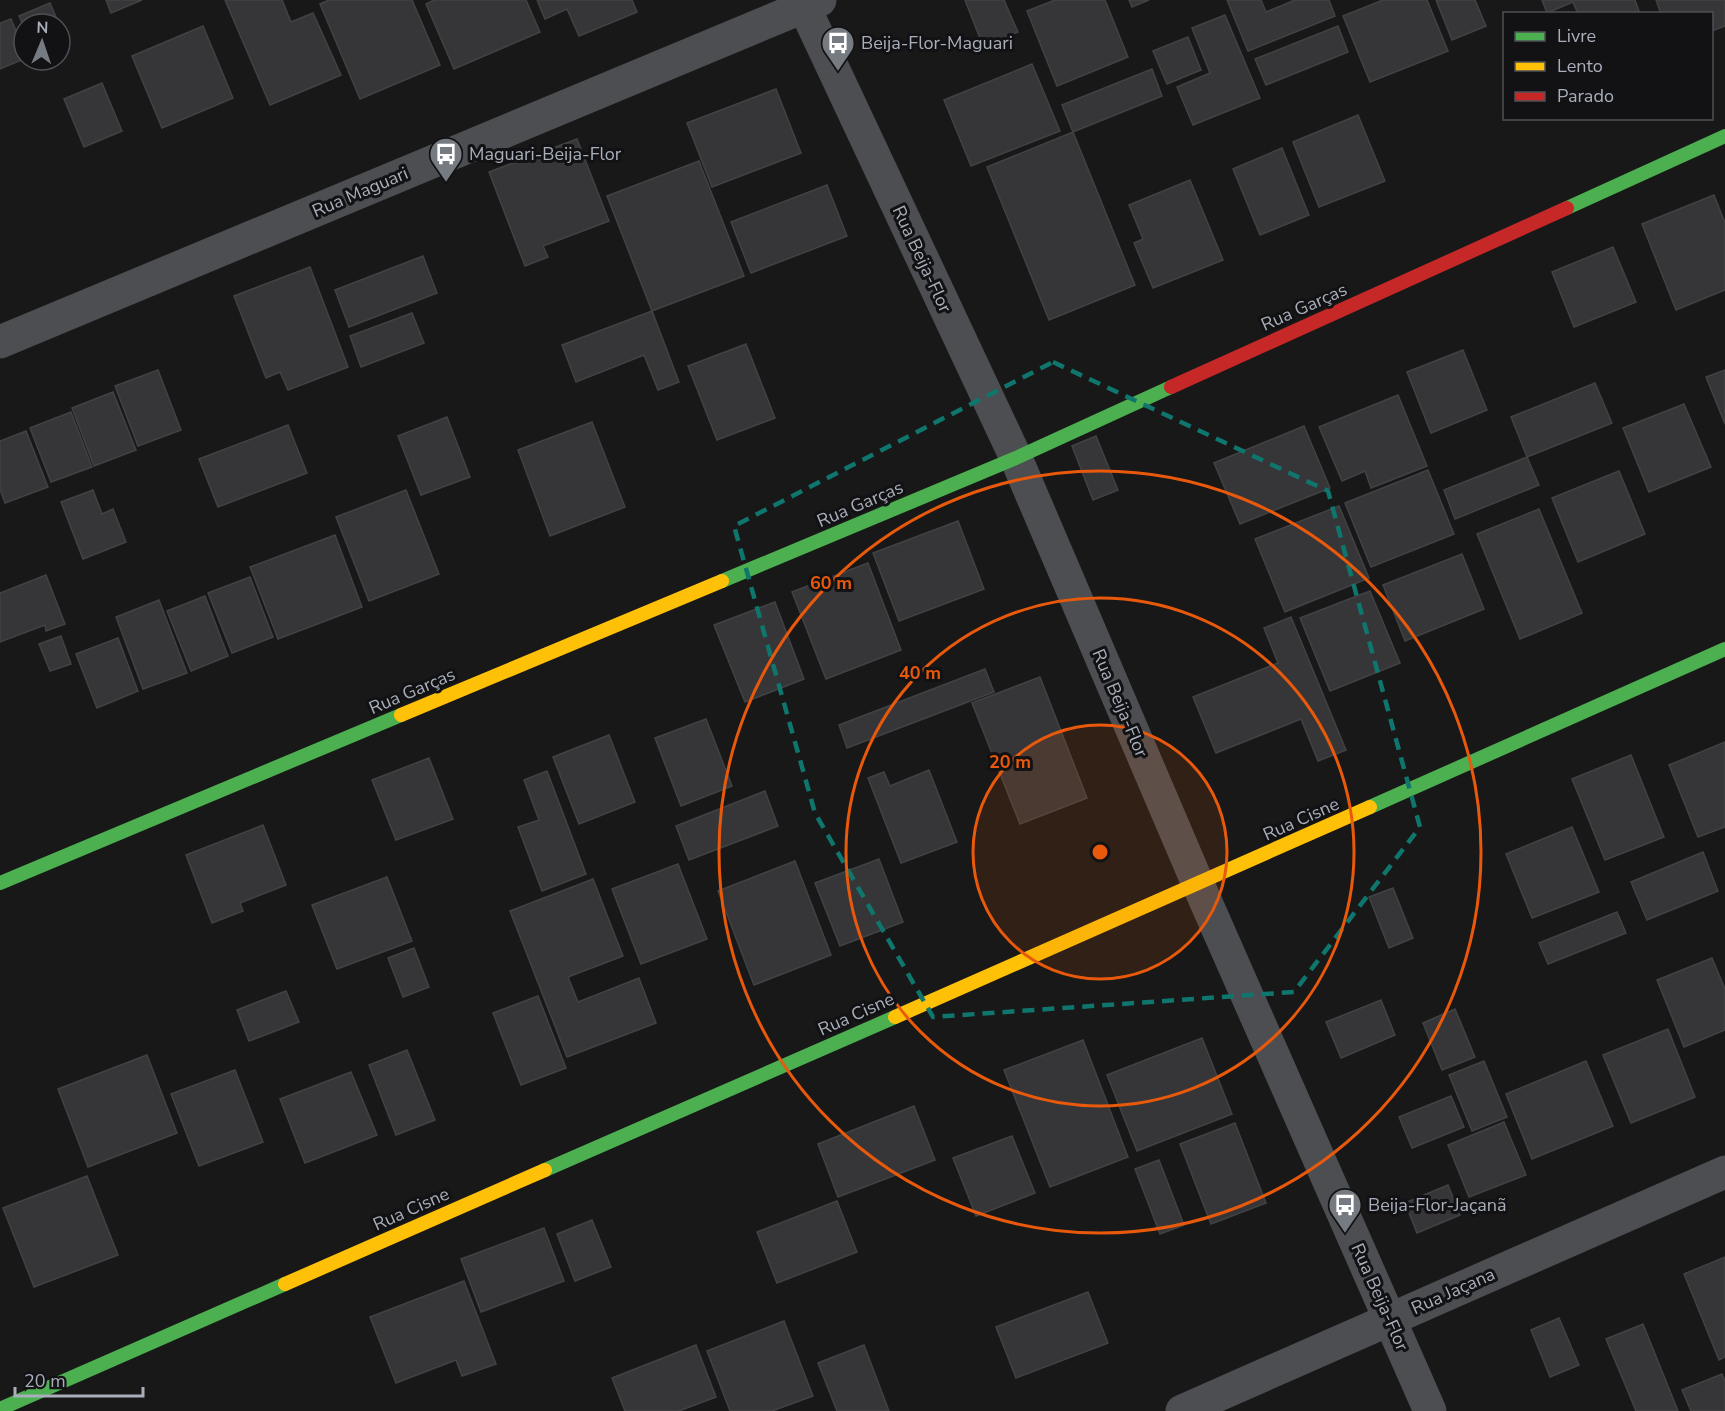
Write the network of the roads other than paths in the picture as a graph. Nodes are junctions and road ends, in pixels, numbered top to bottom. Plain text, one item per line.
1 (808, 2) edge
2 (1725, 136) edge
3 (0, 342) edge
4 (1016, 458) junction
5 (1725, 649) edge
6 (0, 883) edge
7 (1198, 884) junction
8 (1725, 1172) edge
9 (1390, 1319) junction
10 (0, 1410) edge
11 (1182, 1411) edge
12 (1430, 1411) edge

1 - 3 street, Rua Maguari
1 - 4 street, Rua Beija-Flor
2 - 4 street, Rua Garças
4 - 6 street, Rua Garças
4 - 7 street, Rua Beija-Flor
5 - 7 street, Rua Cisne
7 - 9 street, Rua Beija-Flor
7 - 10 street, Rua Cisne
8 - 9 street, Rua Jaçana
9 - 11 street, Rua Jaçana
9 - 12 street, Rua Beija-Flor

